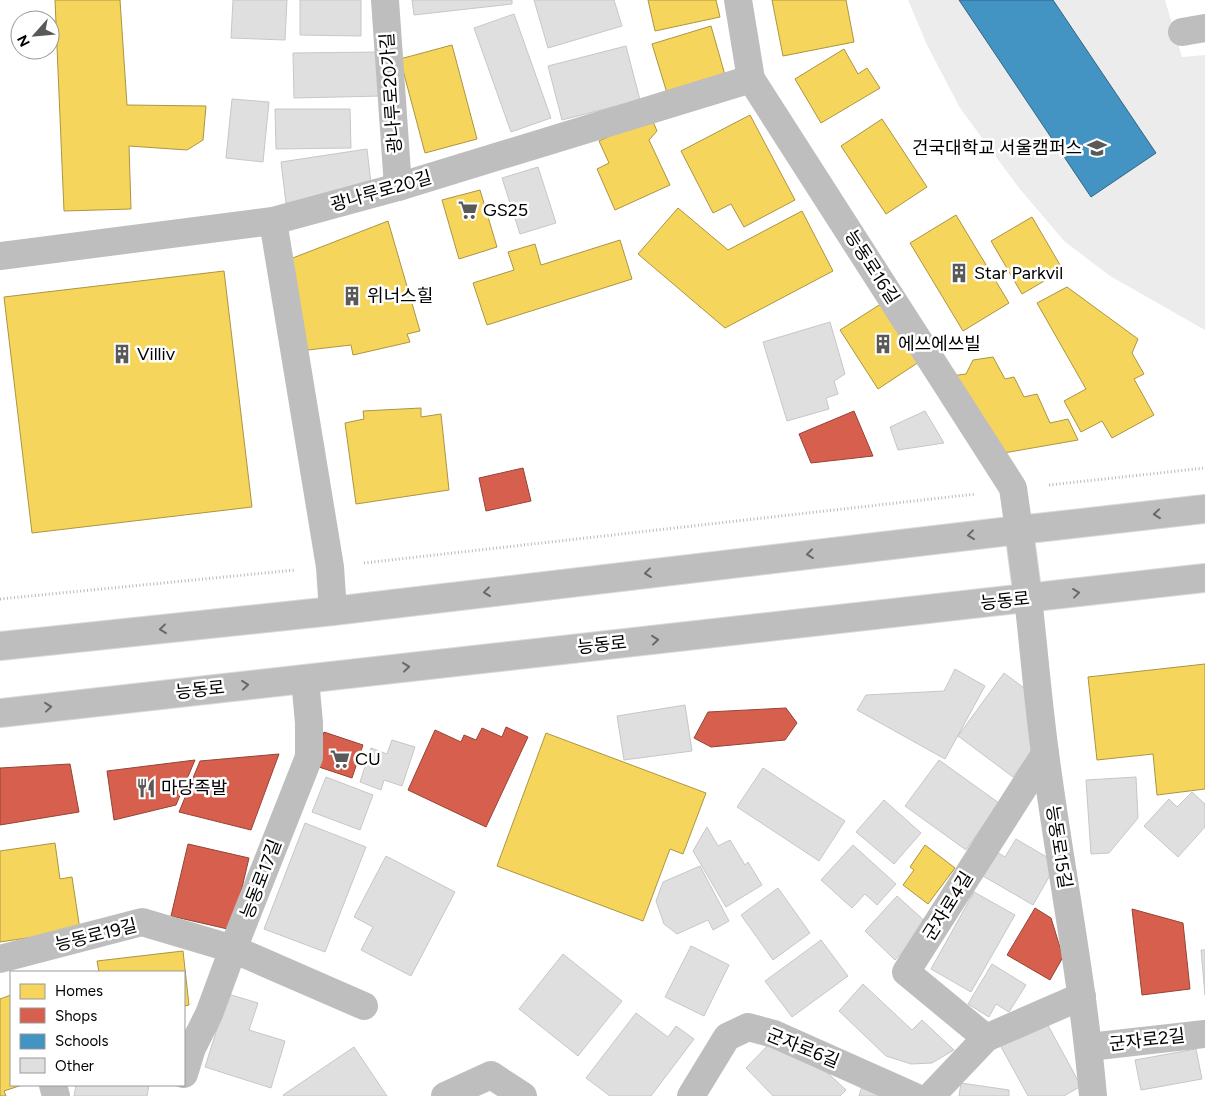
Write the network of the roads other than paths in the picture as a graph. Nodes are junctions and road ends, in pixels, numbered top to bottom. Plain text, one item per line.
1 (385, 0) edge
2 (738, 0) edge
3 (751, 78) junction
4 (398, 187) junction
5 (273, 221) junction
6 (0, 256) edge
7 (1205, 509) edge
8 (1019, 530) junction
9 (1205, 578) edge
10 (1028, 598) junction
11 (333, 611) junction
12 (0, 646) edge
13 (305, 679) junction
14 (0, 713) edge
15 (1045, 754) junction
16 (233, 949) junction
17 (12, 962) edge
18 (1082, 996) junction
19 (364, 1006) dead end
20 (1205, 1034) edge
21 (986, 1038) junction
22 (1089, 1047) junction
23 (185, 1071) edge
24 (445, 1096) edge
25 (523, 1096) edge
26 (691, 1096) edge
27 (913, 1096) edge
28 (931, 1096) edge
29 (1093, 1096) edge

1 - 4 street, 광나루로20가길
2 - 3 street, 능동로16길
3 - 4 street, 광나루로20길
3 - 8 street, 능동로16길
4 - 5 street, 광나루로20길
5 - 6 street, 광나루로20길
5 - 11 street
7 -> 8 street
8 - 10 street, 능동로16길
8 -> 11 street
10 -> 9 street, 능동로
13 -> 10 street, 능동로
10 - 15 street, 능동로15길
11 -> 12 street
14 -> 13 street, 능동로
13 - 16 street, 능동로17길
15 - 18 street, 능동로15길
15 - 21 street, 군자로4길
16 - 17 street, 능동로19길
16 - 19 street, 능동로19길
16 - 23 street, 능동로17길
18 - 21 street
18 - 22 street, 능동로15길
20 - 22 street, 군자로2길
21 - 28 street
22 - 29 street, 능동로15길
24 - 25 street
26 - 27 street, 군자로6길

